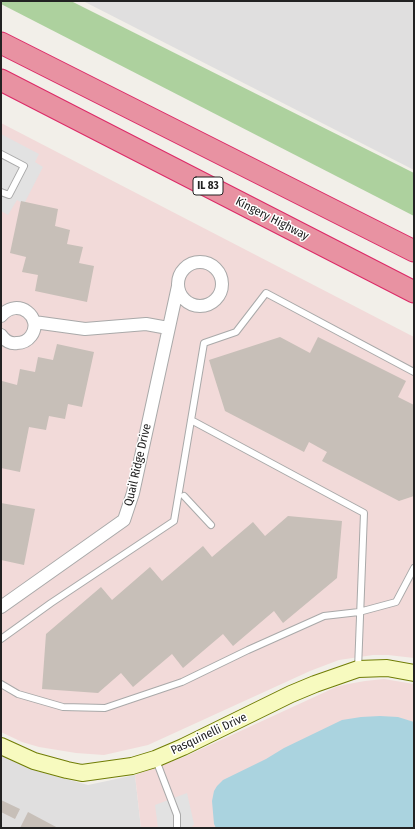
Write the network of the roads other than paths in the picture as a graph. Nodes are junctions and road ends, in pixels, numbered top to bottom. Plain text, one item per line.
1 (1, 43) edge
2 (1, 80) edge
3 (1, 154) edge
4 (1, 192) edge
5 (414, 251) edge
6 (178, 286) dead end
7 (414, 292) edge
8 (1, 316) edge
9 (34, 322) junction
10 (168, 328) junction
11 (1, 335) edge
12 (414, 372) edge
13 (191, 420) junction
14 (184, 496) dead end
15 (211, 525) dead end
16 (414, 568) edge
17 (1, 607) edge
18 (360, 612) junction
19 (1, 639) edge
20 (358, 669) junction
21 (414, 673) edge
22 (1, 684) edge
23 (1, 746) edge
24 (155, 759) junction
25 (176, 828) edge

1 - 5 highway
2 - 7 highway, Kingery Highway / IL 83
3 - 4 lane
6 - 10 street, Quail Ridge Drive
8 - 9 street
9 - 10 street
9 - 11 street
10 - 17 street, Quail Ridge Drive
12 - 13 lane
13 - 18 lane
13 - 19 lane
14 - 15 lane
16 - 18 lane
18 - 20 lane
18 - 22 lane
20 - 21 street, Pasquinelli Drive
20 - 24 street, Pasquinelli Drive
23 - 24 street, Pasquinelli Drive
24 - 25 lane

